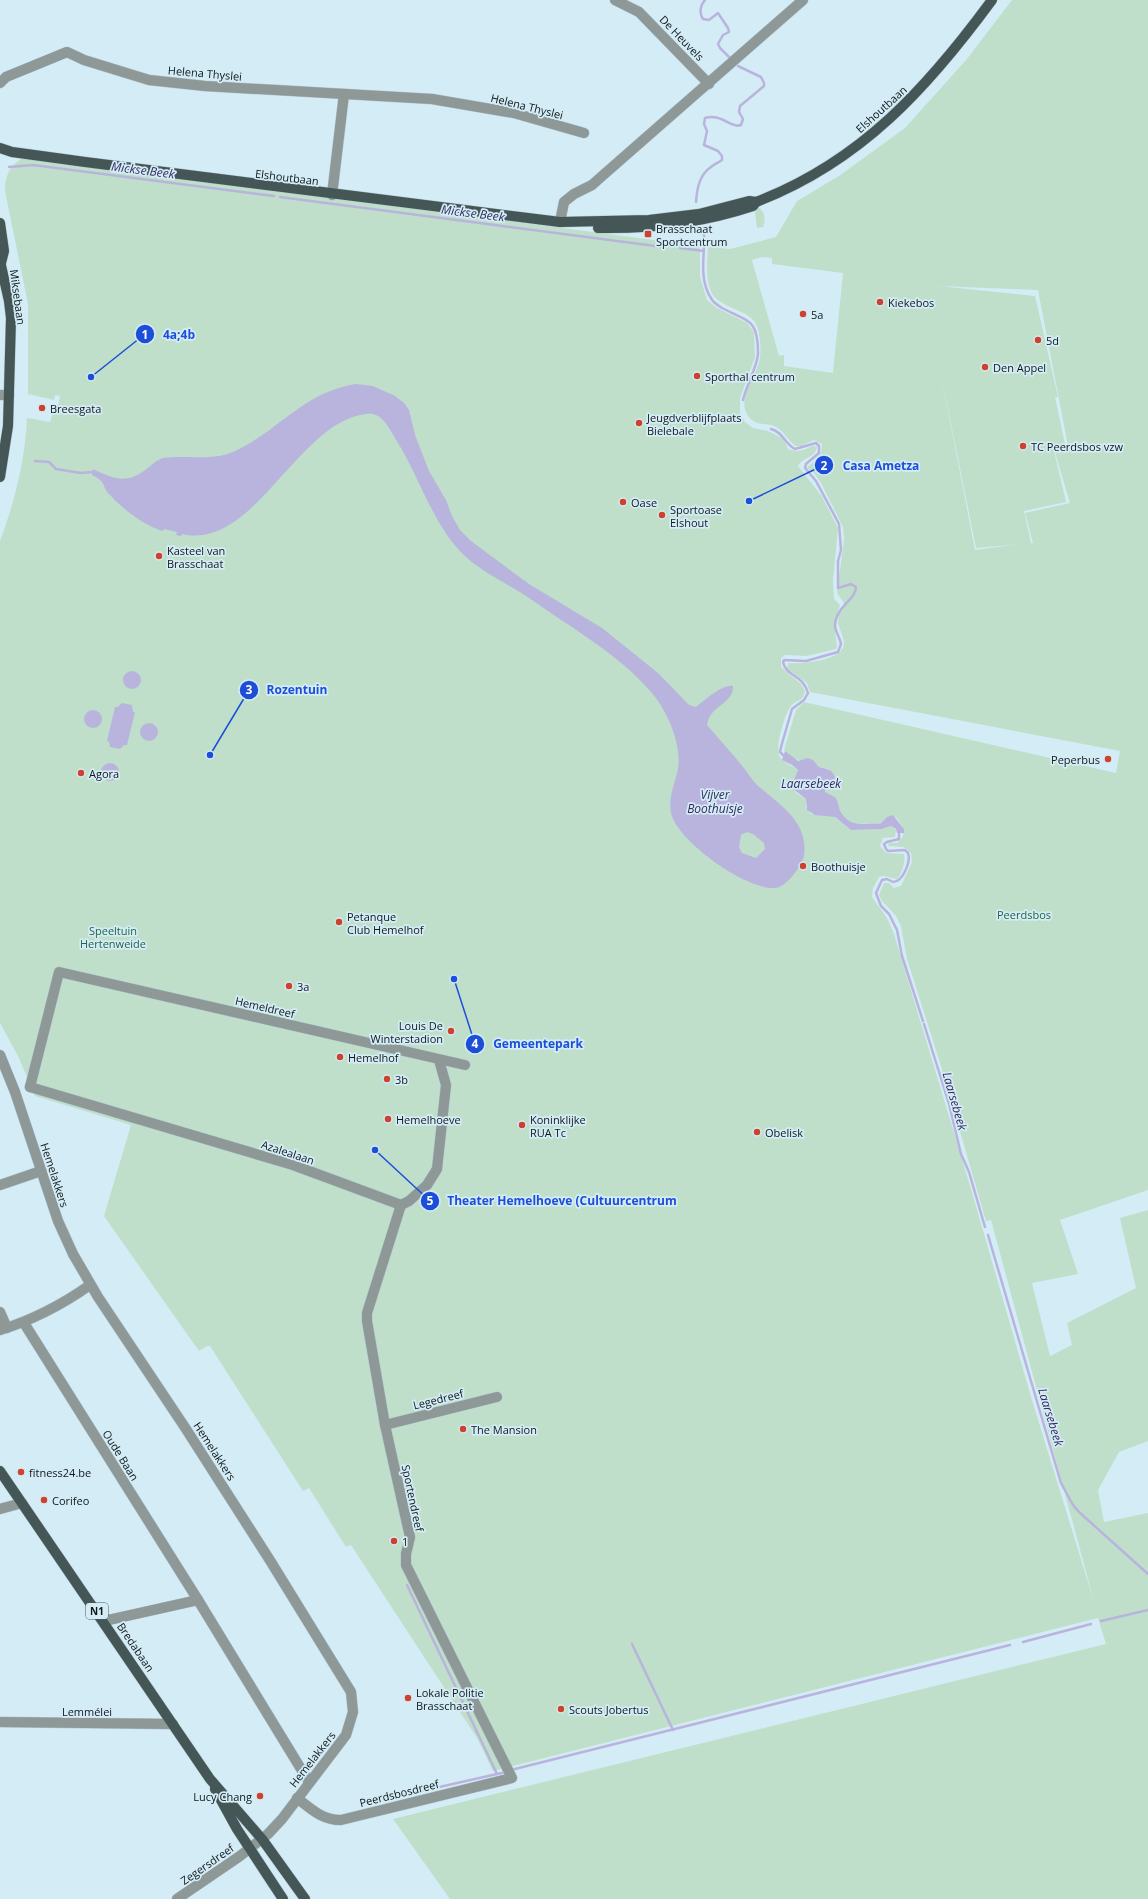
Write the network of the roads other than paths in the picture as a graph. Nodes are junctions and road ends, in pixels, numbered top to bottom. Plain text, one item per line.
1 (615, 0) edge
2 (803, 0) edge
3 (992, 0) edge
4 (0, 83) edge
5 (709, 84) junction
6 (344, 94) junction
7 (584, 133) dead end
8 (0, 148) edge
9 (12, 152) junction
10 (0, 156) edge
11 (332, 194) junction
12 (560, 222) junction
13 (0, 223) edge
14 (1, 257) edge
15 (5, 395) edge
16 (0, 477) edge
17 (0, 1055) edge
18 (439, 1060) junction
19 (446, 1080) junction
20 (30, 1086) junction
21 (15, 1092) junction
22 (41, 1171) junction
23 (0, 1185) edge
24 (401, 1205) junction
25 (90, 1285) junction
26 (0, 1312) edge
27 (24, 1323) junction
28 (3, 1329) edge
29 (497, 1397) dead end
30 (385, 1425) junction
31 (0, 1471) edge
32 (22, 1503) junction
33 (0, 1509) edge
34 (198, 1600) junction
35 (104, 1621) junction
36 (0, 1722) edge
37 (173, 1724) junction
38 (511, 1776) joint
39 (210, 1779) junction
40 (309, 1782) junction
41 (297, 1798) junction
42 (262, 1839) junction
43 (250, 1848) junction
44 (177, 1899) edge
45 (283, 1899) edge
46 (305, 1899) edge

1 - 5 street, De Heuvels
2 - 5 street
3 - 12 main road, Elshoutbaan
4 - 6 street, Helena Thyslei
5 - 12 street
6 - 7 street, Helena Thyslei
6 - 11 street
8 - 9 main road, Elshoutbaan
9 - 10 main road, Elshoutbaan
9 - 11 main road, Elshoutbaan
11 - 12 main road, Elshoutbaan
13 - 14 main road, Miksebaan
14 - 15 main road, Miksebaan
15 - 16 main road, Miksebaan
17 - 21 street, Hemelakkers
18 - 19 street
18 - 19 street, Hemeldreef
18 - 20 street, Hemeldreef
19 - 24 street
20 - 21 street
20 - 24 street, Azalealaan
21 - 22 street, Hemelakkers
22 - 23 street
22 - 25 street, Hemelakkers
24 - 30 street, Sportendreef
25 - 27 street
25 - 40 street, Hemelakkers
26 - 28 street
27 - 28 street
27 - 34 street, Oude Baan
29 - 30 street, Legedreef
30 - 38 street, Sportendreef
31 - 32 main road, Bredabaan / N1
32 - 33 street
32 - 35 main road, Bredabaan / N1
34 - 35 street
34 - 40 street, Oude Baan
35 - 37 main road, Bredabaan / N1
36 - 37 street, Lemmélei
37 - 39 main road, Bredabaan / N1
38 - 41 street, Peerdsbosdreef
39 - 42 main road, Bredabaan / N1
39 - 43 main road, Bredabaan / N1
40 - 41 street, Hemelakkers
41 - 42 street, Hemelakkers
42 - 43 street
42 - 46 main road, Bredabaan / N1
43 - 44 street, Zegersdreef
43 - 45 main road, Bredabaan / N1

